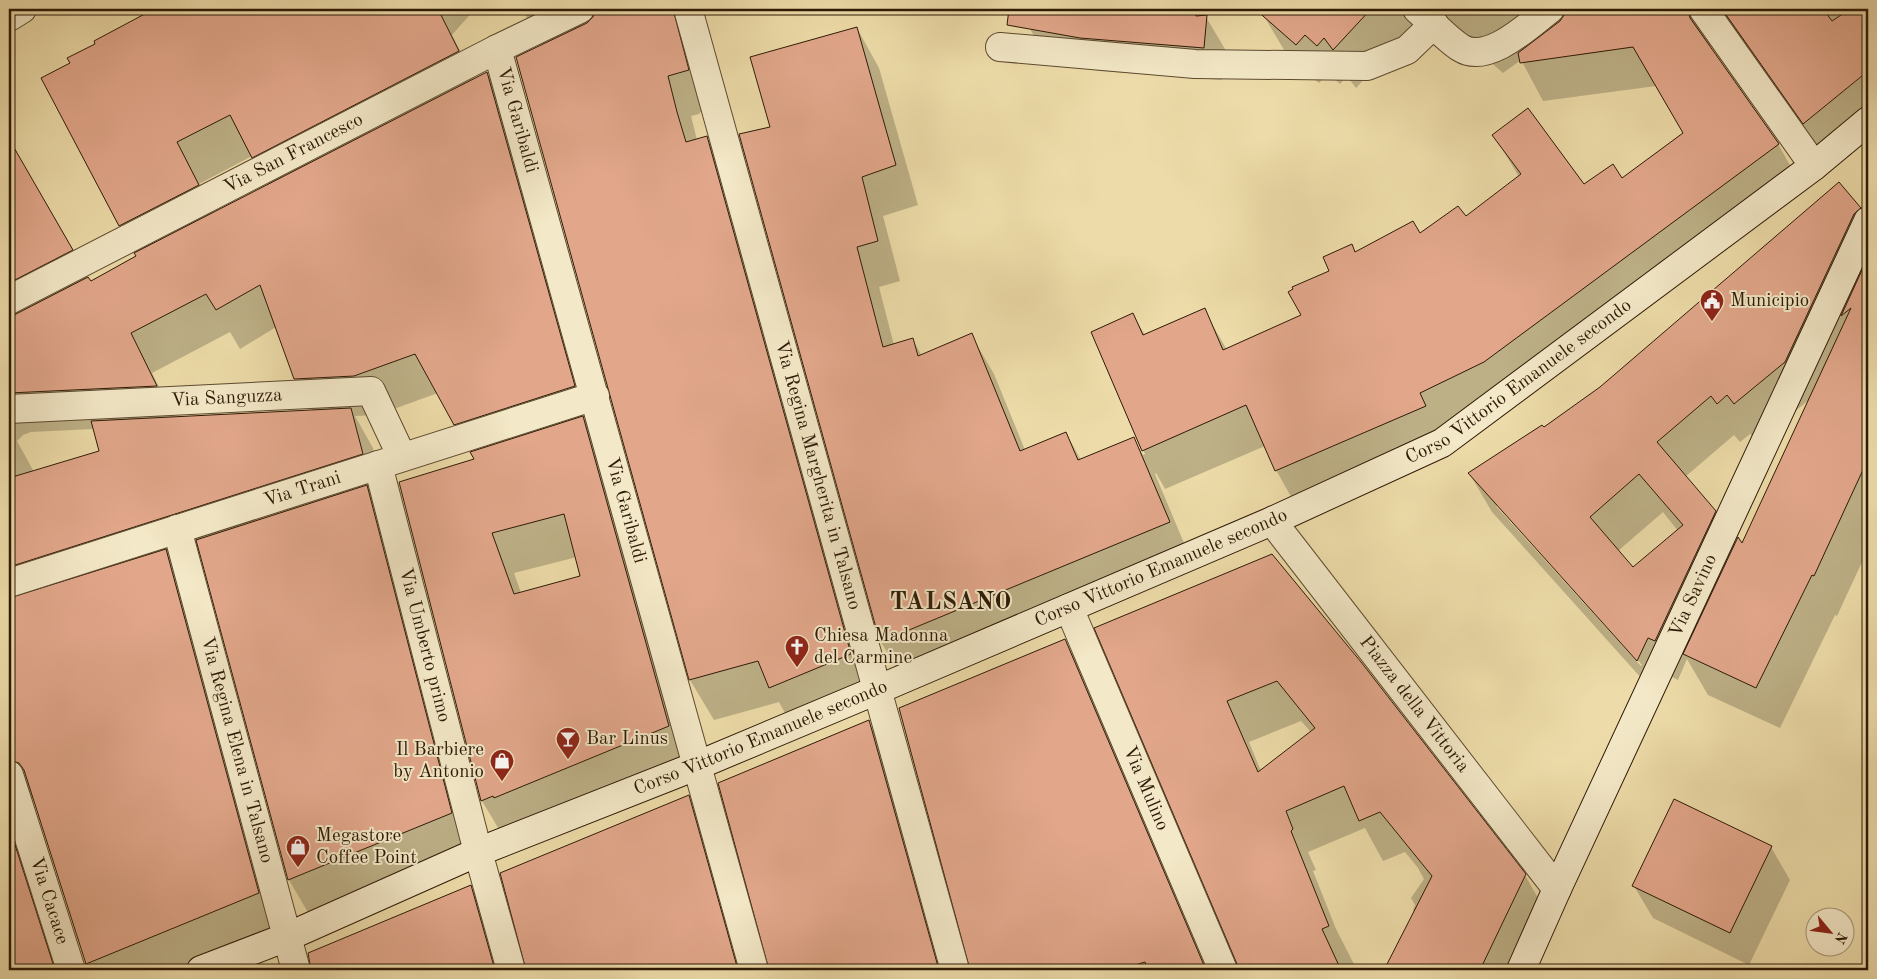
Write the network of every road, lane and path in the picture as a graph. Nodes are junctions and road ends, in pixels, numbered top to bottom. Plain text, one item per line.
1 (22, 9) edge
2 (580, 9) edge
3 (688, 9) edge
4 (1550, 9) edge
5 (1703, 9) edge
6 (1426, 16) edge
7 (9, 17) edge
8 (1000, 47) dead end
9 (497, 49) junction
10 (1868, 121) edge
11 (1814, 166) junction
12 (1868, 221) edge
13 (9, 300) edge
14 (595, 396) junction
15 (9, 409) edge
16 (390, 461) junction
17 (1272, 521) junction
18 (178, 529) junction
19 (9, 583) edge
20 (1069, 608) junction
21 (877, 690) junction
22 (696, 766) junction
23 (9, 775) edge
24 (478, 852) junction
25 (1557, 889) junction
26 (287, 938) junction
27 (71, 970) edge
28 (200, 970) edge
29 (296, 970) edge
30 (511, 970) edge
31 (754, 970) edge
32 (955, 970) edge
33 (1223, 970) edge
34 (1520, 970) edge

1 - 7 street
2 - 9 street, Via San Francesco
3 - 21 street, Via Regina Margherita in Talsano
4 - 6 street
5 - 11 street
6 - 8 street
9 - 13 street, Via San Francesco
9 - 14 street, Via Garibaldi
10 - 11 street, Corso Vittorio Emanuele secondo
11 - 17 street, Corso Vittorio Emanuele secondo
12 - 25 street, Via Savino
14 - 16 street, Via Trani
14 - 22 street, Via Garibaldi
15 - 16 street, Via Sanguzza
16 - 18 street, Via Trani
16 - 24 street, Via Umberto primo
17 - 20 street, Corso Vittorio Emanuele secondo
17 - 25 street, Piazza della Vittoria
18 - 19 street, Via Trani
18 - 26 street, Via Regina Elena in Talsano
20 - 21 street, Corso Vittorio Emanuele secondo
20 - 33 street, Via Mulino
21 - 22 street, Corso Vittorio Emanuele secondo
21 - 32 street, Via Regina Margherita in Talsano
22 - 24 street, Corso Vittorio Emanuele secondo
22 - 31 street, Via Garibaldi
23 - 27 street, Via Cacace
24 - 26 street, Corso Vittorio Emanuele secondo
24 - 30 street, Via Umberto primo
25 - 34 street, Via Savino
26 - 28 street, Corso Vittorio Emanuele secondo
26 - 29 street, Via Regina Elena in Talsano

